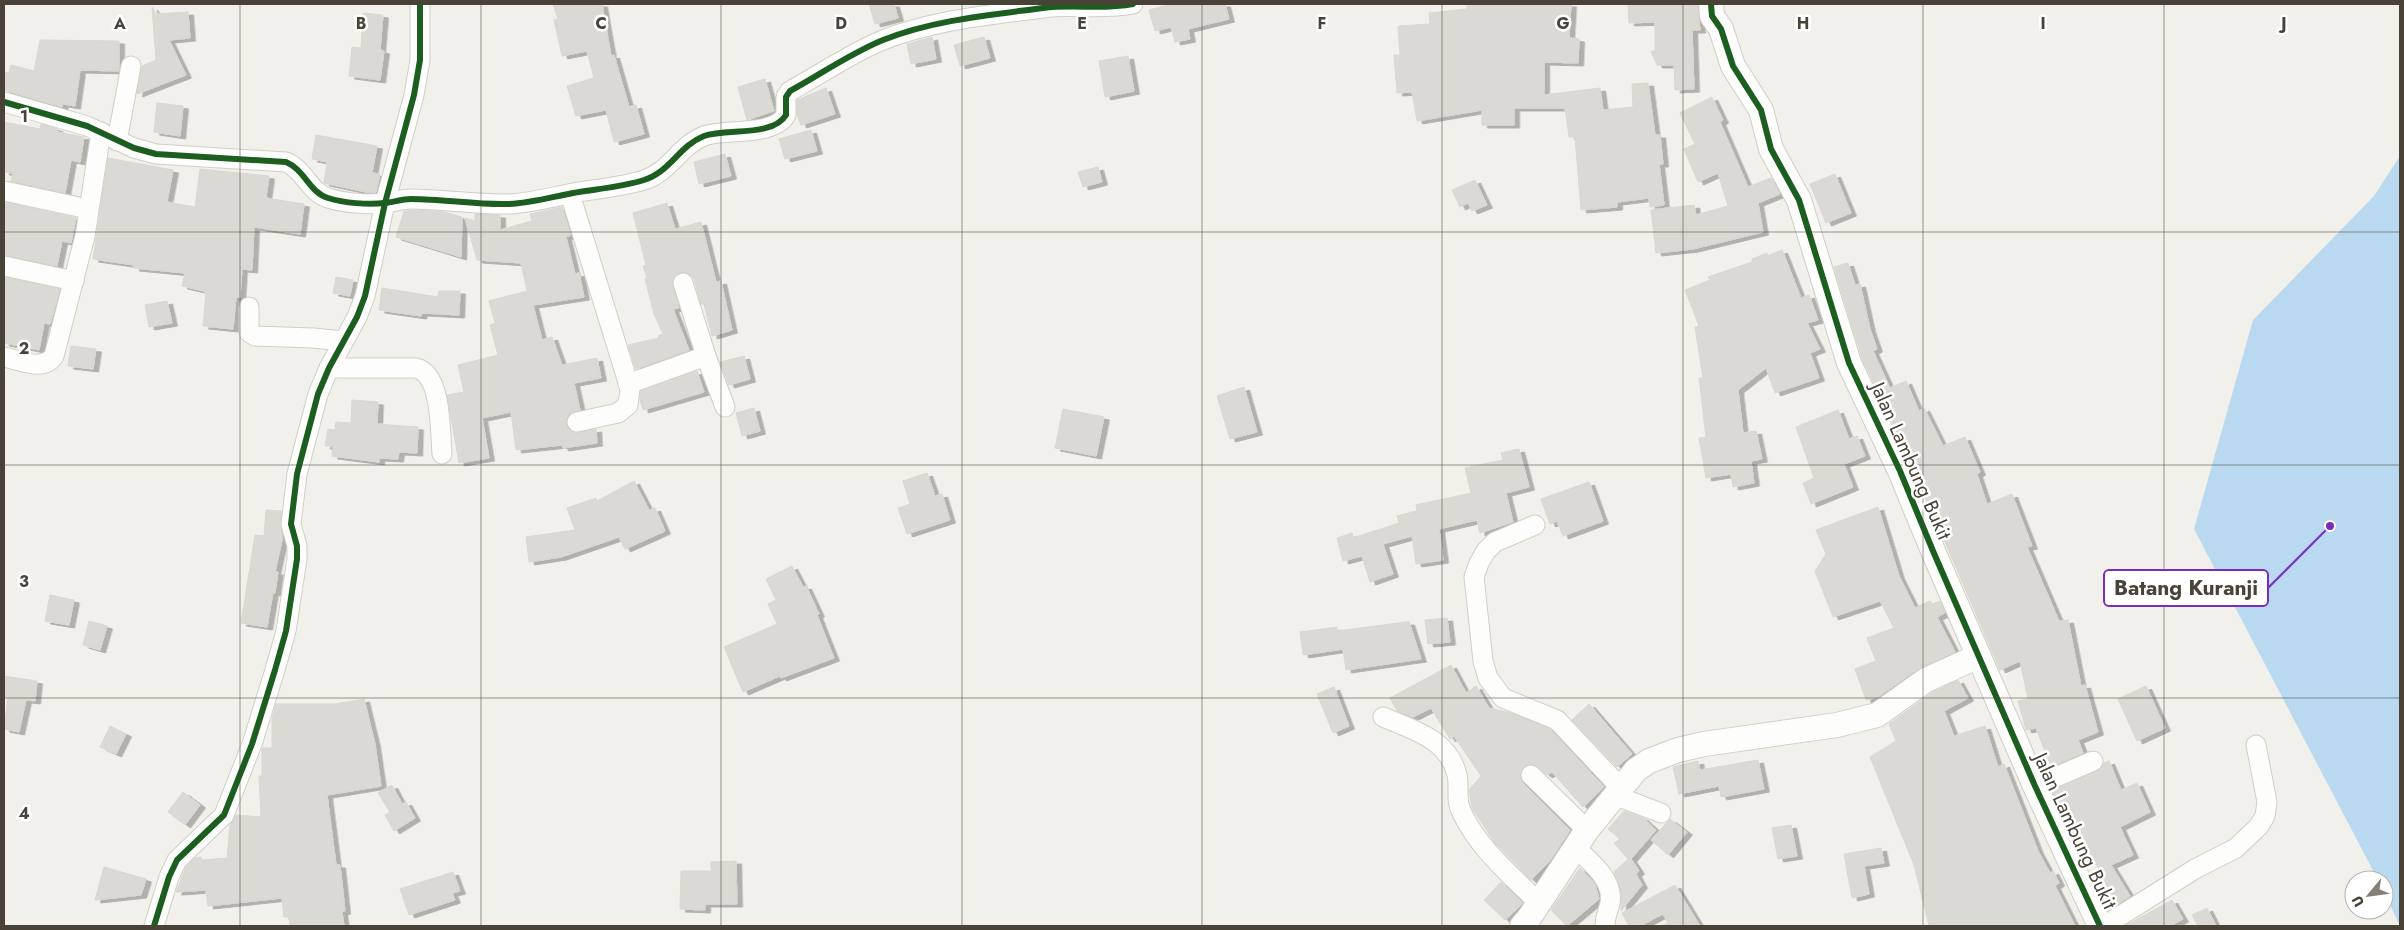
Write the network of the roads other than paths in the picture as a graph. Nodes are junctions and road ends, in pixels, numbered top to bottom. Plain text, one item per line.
1 (420, 4) edge
2 (1133, 4) edge
3 (1711, 4) edge
4 (131, 66) dead end
5 (4, 102) edge
6 (109, 137) junction
7 (4, 191) edge
8 (570, 194) junction
9 (385, 203) junction
10 (88, 209) junction
11 (4, 266) edge
12 (74, 281) junction
13 (683, 283) dead end
14 (249, 306) dead end
15 (343, 341) junction
16 (706, 356) junction
17 (4, 357) edge
18 (329, 368) junction
19 (628, 384) junction
20 (725, 406) dead end
21 (577, 422) dead end
22 (442, 454) dead end
23 (1535, 525) dead end
24 (1979, 656) junction
25 (1383, 717) dead end
26 (2256, 745) dead end
27 (2093, 761) dead end
28 (1532, 775) dead end
29 (2035, 786) junction
30 (1617, 791) junction
31 (1661, 813) dead end
32 (1581, 838) junction
33 (1539, 903) junction
34 (154, 926) edge
35 (1522, 926) edge
36 (1605, 926) edge
37 (2102, 926) edge

1 - 9 street
2 - 8 street
3 - 24 street, Jalan Lambung Bukit
4 - 6 street
5 - 6 street
6 - 9 street
6 - 10 street
7 - 10 street
8 - 9 street
8 - 19 street
9 - 15 street
10 - 12 street
11 - 12 street
12 - 17 street
13 - 16 street
14 - 15 street
15 - 18 street
16 - 19 street
16 - 20 street
18 - 22 street
18 - 34 street
19 - 21 street
23 - 30 street
24 - 29 street, Jalan Lambung Bukit
24 - 30 street
25 - 33 street
26 - 37 street
27 - 29 street
28 - 32 street
29 - 37 street, Jalan Lambung Bukit
30 - 31 street
30 - 32 street
32 - 33 street
32 - 36 street
33 - 35 street

